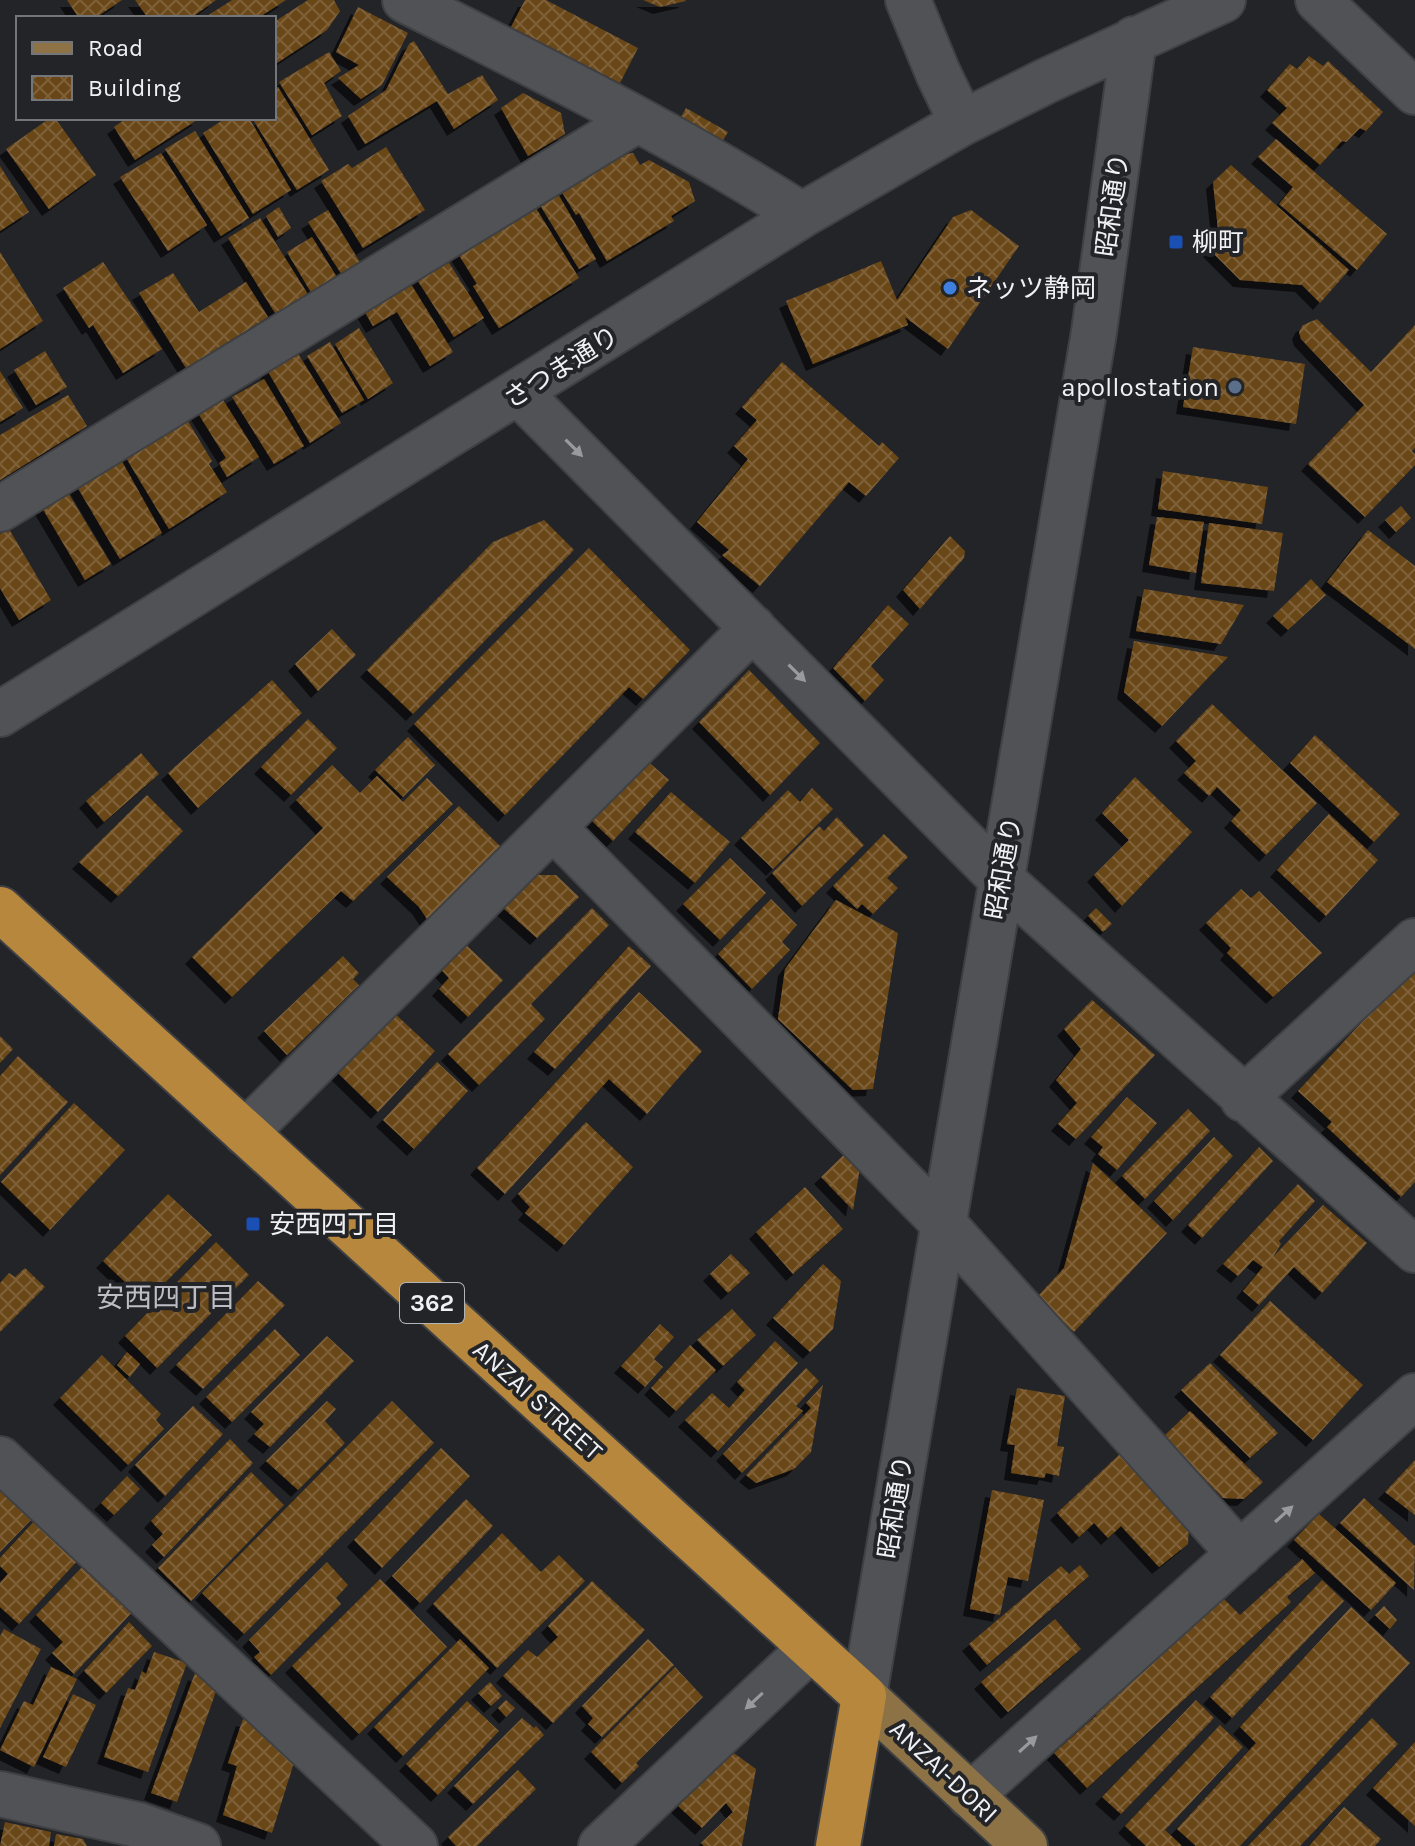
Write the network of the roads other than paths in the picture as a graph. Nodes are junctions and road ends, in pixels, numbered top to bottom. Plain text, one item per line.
1 (405, 0) edge
2 (908, 0) edge
3 (1223, 0) edge
4 (1318, 0) edge
5 (1134, 39) junction
6 (1415, 92) edge
7 (637, 120) junction
8 (962, 123) junction
9 (802, 215) junction
10 (519, 393) junction
11 (0, 509) edge
12 (753, 628) junction
13 (0, 714) edge
14 (553, 827) junction
15 (1001, 879) junction
16 (0, 909) edge
17 (1415, 941) edge
18 (1243, 1099) junction
19 (245, 1133) junction
20 (942, 1222) junction
21 (1415, 1250) edge
22 (1415, 1396) edge
23 (0, 1459) edge
24 (1240, 1554) junction
25 (811, 1648) junction
26 (864, 1696) junction
27 (0, 1794) edge
28 (970, 1796) junction
29 (122, 1834) edge
30 (198, 1846) edge
31 (415, 1846) edge
32 (601, 1846) edge
33 (838, 1846) edge
34 (1025, 1846) edge

1 - 7 street
2 - 8 street
3 - 5 street, さつま通り
4 - 6 street
5 - 8 street, さつま通り
5 - 15 street, 昭和通り
7 - 9 street
7 - 11 street
8 - 9 street, さつま通り
9 - 10 street, さつま通り
10 -> 12 street
10 - 13 street, さつま通り
12 - 14 street
12 -> 15 street
14 - 19 street
14 - 20 street
15 - 18 street
15 - 20 street, 昭和通り
16 - 19 main road, ANZAI-DORI
17 - 18 street
18 - 21 street
19 - 25 main road, ANZAI-DORI
20 - 24 street
20 - 26 street, 昭和通り
24 -> 22 street
23 - 31 street
28 -> 24 street
25 - 26 main road, ANZAI-DORI
25 -> 32 street
26 - 28 main road, ANZAI-DORI
26 - 33 highway
27 - 29 street
28 - 34 main road, ANZAI-DORI
29 - 30 street

